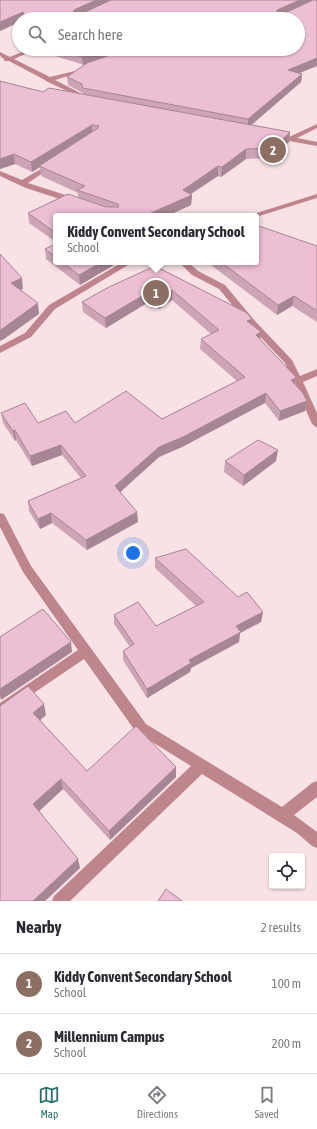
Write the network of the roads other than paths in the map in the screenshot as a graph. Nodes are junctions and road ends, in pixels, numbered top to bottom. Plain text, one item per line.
1 (0, 54) edge
2 (17, 56) edge
3 (10, 59) junction
4 (0, 62) edge
5 (94, 66) edge
6 (48, 80) junction
7 (70, 97) edge
8 (317, 126) edge
9 (266, 135) edge
10 (290, 139) junction
11 (317, 144) edge
12 (55, 162) edge
13 (0, 173) edge
14 (22, 183) junction
15 (317, 196) edge
16 (80, 203) edge
17 (259, 213) edge
18 (124, 265) edge
19 (186, 265) edge
20 (0, 350) edge
21 (317, 372) edge
22 (298, 380) junction
23 (317, 424) edge
24 (0, 517) edge
25 (86, 651) junction
26 (0, 710) edge
27 (202, 765) junction
28 (317, 788) edge
29 (283, 815) junction
30 (317, 841) edge
31 (59, 901) edge

1 - 3 street
2 - 3 street
3 - 4 street
3 - 6 street
5 - 6 street
6 - 7 street
8 - 10 street
9 - 10 street
10 - 11 street
12 - 14 street
13 - 14 street
14 - 16 street
15 - 17 street
18 - 20 street
19 - 22 street
21 - 22 street
22 - 23 street
24 - 25 street
25 - 26 street
25 - 27 street
27 - 29 street
27 - 31 street
28 - 29 street
29 - 30 street

